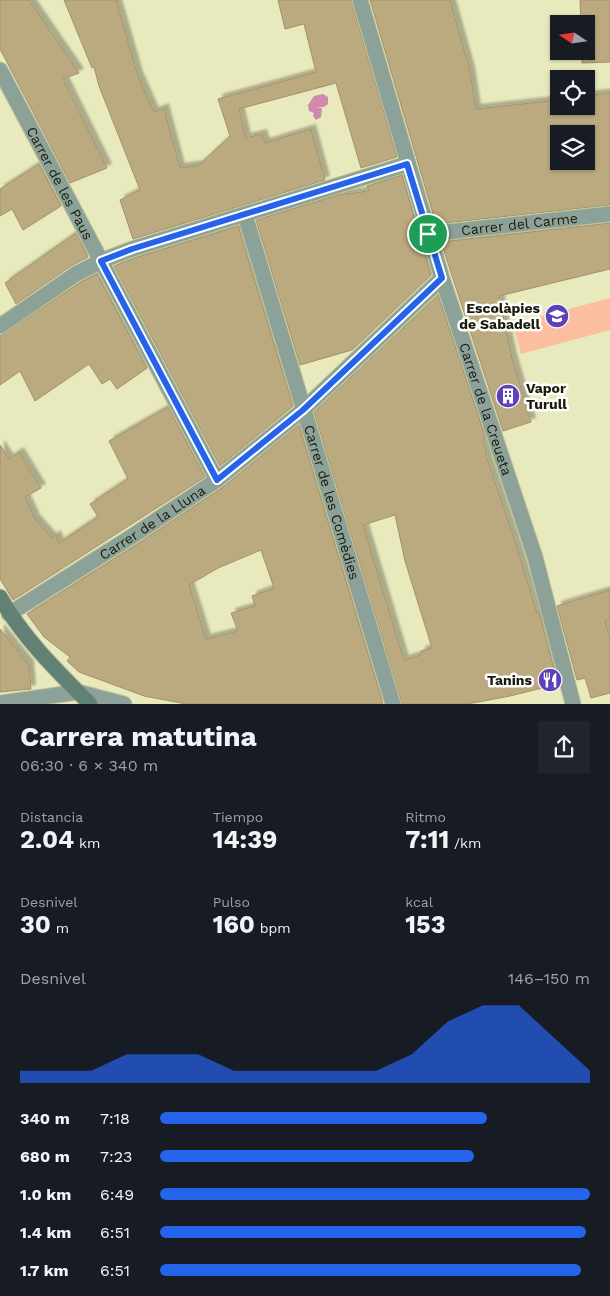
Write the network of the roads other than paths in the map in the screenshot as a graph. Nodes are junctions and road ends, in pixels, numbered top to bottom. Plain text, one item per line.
1 (360, 0) edge
2 (0, 70) edge
3 (407, 164) junction
4 (610, 214) edge
5 (245, 215) junction
6 (428, 234) junction
7 (101, 261) junction
8 (442, 278) junction
9 (0, 326) edge
10 (303, 410) junction
11 (217, 480) junction
12 (0, 597) edge
13 (9, 614) junction
14 (78, 692) junction
15 (0, 703) edge
16 (90, 704) edge
17 (124, 704) edge
18 (392, 704) edge
19 (573, 704) edge

1 - 3 street, Carrer de la Creueta
2 - 7 street, Carrer de les Paus
3 - 5 street
3 - 6 street, Carrer de la Creueta
4 - 6 street, Carrer del Carme
5 - 7 street
5 - 10 street, Carrer de les Comèdies
6 - 8 street, Carrer de la Creueta
7 - 9 street
7 - 11 street, Carrer de les Paus
8 - 10 street, Carrer de la Lluna
8 - 19 street, Carrer de la Creueta
10 - 11 street, Carrer de la Lluna
10 - 18 street, Carrer de les Comèdies
11 - 13 street, Carrer de la Lluna
12 - 13 street
13 - 14 street
14 - 15 street
14 - 16 street
14 - 17 street

